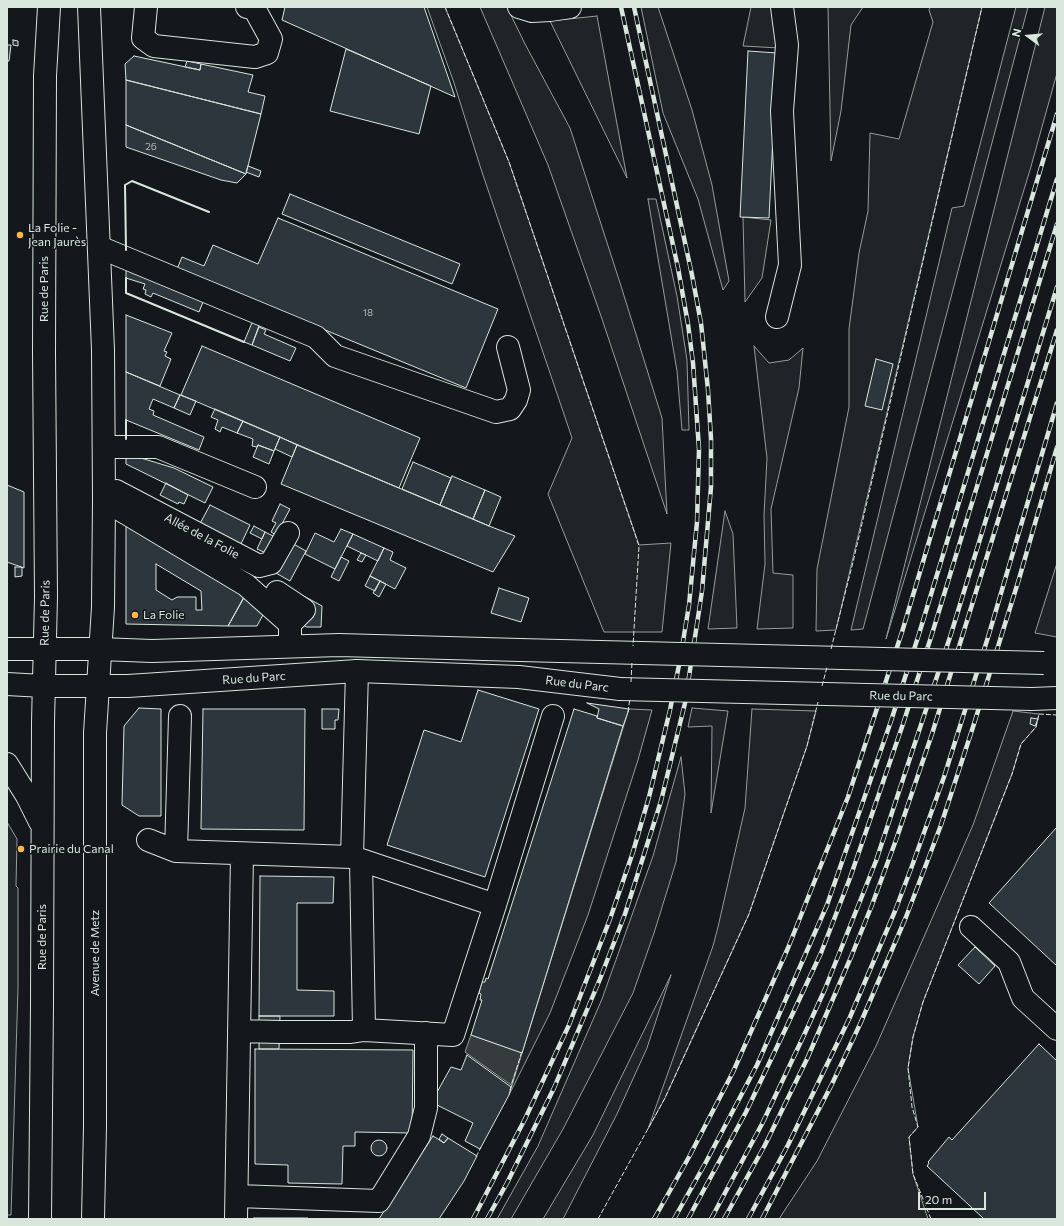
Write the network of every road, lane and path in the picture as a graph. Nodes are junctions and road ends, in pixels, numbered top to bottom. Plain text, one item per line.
1 (48, 7) edge
2 (89, 7) edge
3 (146, 7) edge
4 (247, 7) edge
5 (519, 7) edge
6 (570, 7) edge
7 (782, 7) edge
8 (99, 247) junction
9 (777, 317) dead end
10 (508, 347) dead end
11 (104, 447) junction
12 (255, 487) dead end
13 (104, 492) junction
14 (288, 533) dead end
15 (277, 592) dead end
16 (290, 624) junction
17 (289, 647) junction
18 (7, 649) edge
19 (100, 649) junction
20 (44, 650) junction
21 (1057, 663) edge
22 (357, 672) junction
23 (7, 684) edge
24 (43, 686) junction
25 (98, 686) junction
26 (1057, 698) edge
27 (180, 716) dead end
28 (553, 716) dead end
29 (7, 764) edge
30 (42, 827) junction
31 (148, 840) dead end
32 (176, 851) junction
33 (242, 854) junction
34 (357, 859) junction
35 (495, 905) junction
36 (971, 927) dead end
37 (1057, 1029) edge
38 (364, 1030) junction
39 (239, 1031) junction
40 (426, 1033) junction
41 (237, 1196) junction
42 (40, 1219) edge
43 (93, 1219) edge
44 (236, 1219) edge

1 - 20 main road, Rue de Paris
2 - 8 main road
3 - 4 main road
5 - 6 main road
7 - 9 main road
8 - 10 main road
8 - 11 main road
11 - 12 main road
11 - 13 main road
13 - 14 main road, Allée de la Folie
13 - 16 main road
13 - 19 main road
15 - 16 main road
16 - 17 main road
17 - 19 main road
17 - 21 main road, bridge
18 - 20 main road
19 - 20 main road
19 - 25 main road
20 - 24 main road, Rue de Paris
22 - 25 main road, Rue du Parc
22 - 26 main road, Rue du Parc, bridge
22 - 34 main road
23 - 24 main road, Rue du Parc
24 - 25 main road, Rue du Parc
24 - 30 main road, Rue de Paris
25 - 43 main road, Avenue de Metz
27 - 32 main road
28 - 35 main road
29 - 30 main road
30 - 42 main road, Rue de Paris
31 - 32 main road
32 - 33 main road
33 - 34 main road
33 - 39 main road
34 - 35 main road
34 - 38 main road
35 - 40 main road
36 - 37 main road
38 - 39 main road
38 - 40 main road
39 - 41 main road
40 - 41 main road
41 - 44 main road

